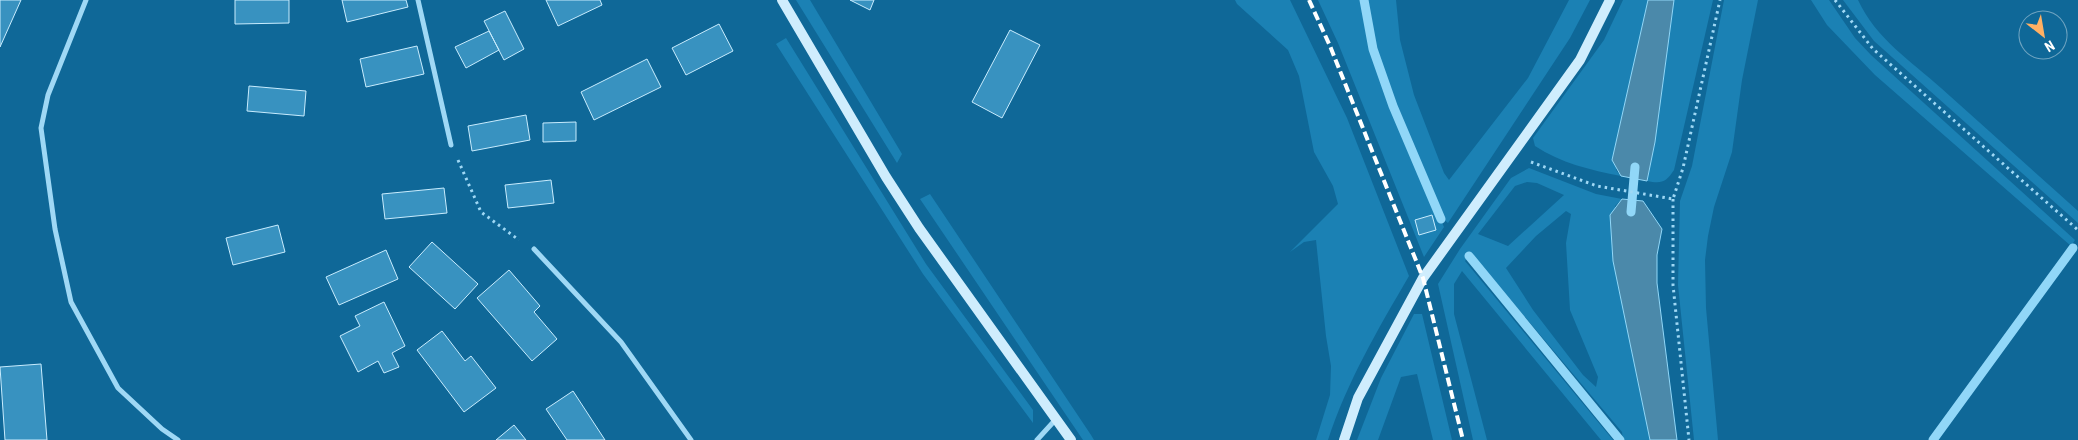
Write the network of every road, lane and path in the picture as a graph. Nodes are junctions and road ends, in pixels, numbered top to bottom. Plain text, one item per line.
1 (86, 0) edge
2 (418, 0) edge
3 (782, 0) edge
4 (1610, 0) edge
5 (1720, 0) edge
6 (1835, 0) edge
7 (451, 145) joint
8 (1511, 154) junction
9 (1673, 199) junction
10 (2078, 230) edge
11 (534, 249) joint
12 (1057, 417) junction
13 (178, 440) edge
14 (691, 440) edge
15 (1037, 440) edge
16 (1071, 440) edge
17 (1344, 440) edge
18 (1689, 440) edge

1 - 13 street
2 - 7 street
3 - 12 street
4 - 8 street
5 - 9 path
6 - 10 path
7 - 11 path
8 - 9 path
8 - 17 street
9 - 18 path
11 - 14 street
12 - 15 street
12 - 16 street

